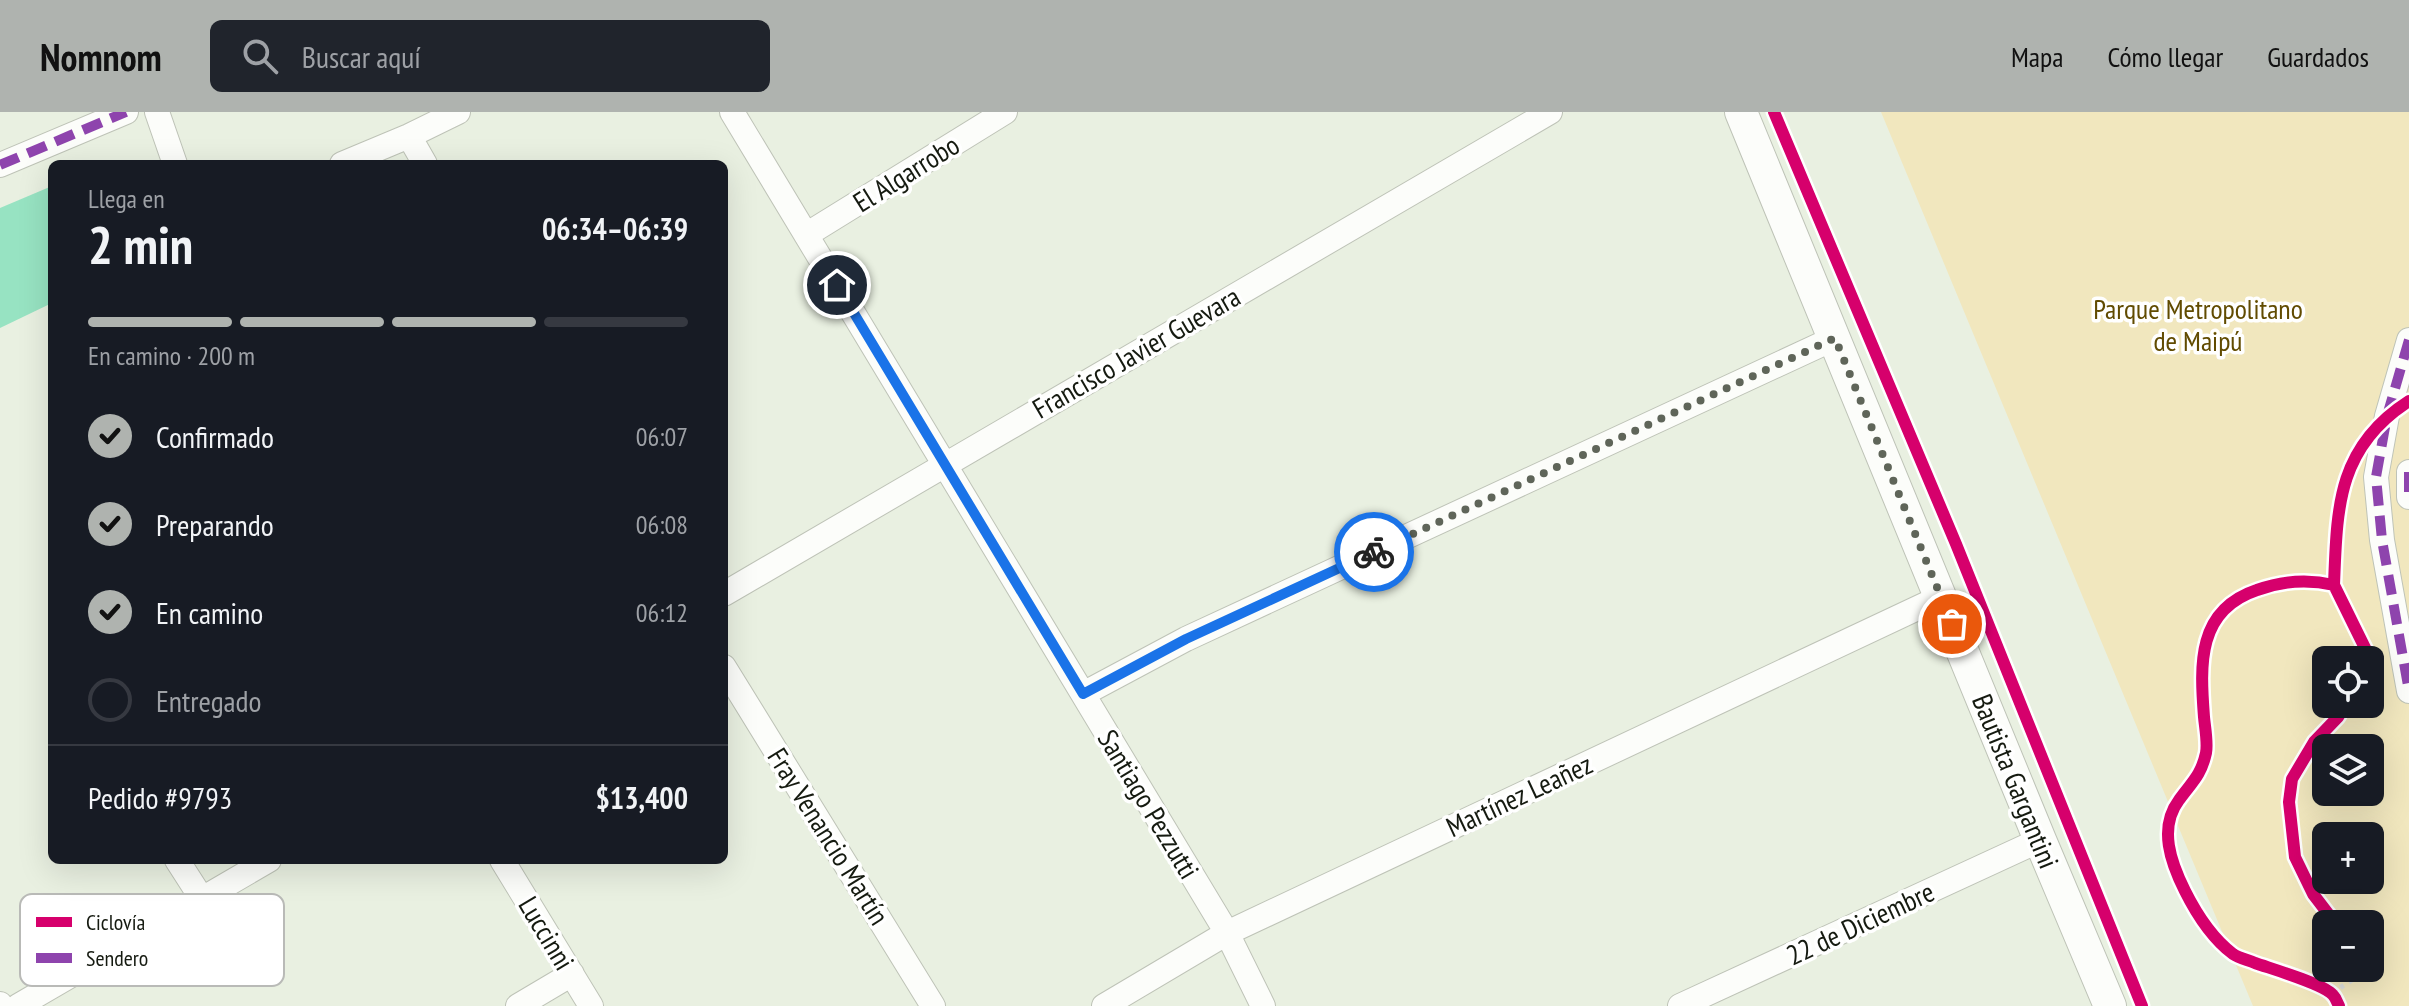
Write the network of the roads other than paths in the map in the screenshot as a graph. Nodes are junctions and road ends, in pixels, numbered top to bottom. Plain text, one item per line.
1 (126, 112) edge
2 (157, 112) edge
3 (458, 112) edge
4 (732, 112) edge
5 (1005, 112) edge
6 (1550, 112) edge
7 (1741, 112) edge
8 (409, 136) junction
9 (174, 160) edge
10 (352, 160) edge
11 (423, 160) edge
12 (0, 165) edge
13 (806, 235) junction
14 (1835, 338) junction
15 (2409, 340) edge
16 (945, 463) junction
17 (2409, 472) edge
18 (2409, 497) edge
19 (728, 592) edge
20 (1941, 597) junction
21 (728, 673) edge
22 (2409, 691) edge
23 (1083, 694) junction
24 (2040, 840) junction
25 (180, 864) edge
26 (262, 864) edge
27 (504, 864) edge
28 (199, 894) edge
29 (211, 894) edge
30 (1227, 933) junction
31 (572, 974) junction
32 (52, 986) edge
33 (18, 1006) edge
34 (518, 1006) edge
35 (591, 1006) edge
36 (933, 1006) edge
37 (1104, 1006) edge
38 (1263, 1006) edge
39 (1680, 1006) edge
40 (2110, 1006) edge

1 - 12 street
2 - 9 street
3 - 8 street
4 - 13 street, Santiago Pezzutti
5 - 13 street, El Algarrobo
6 - 16 street, Francisco Javier Guevara
7 - 14 street, Bautista Gargantini
8 - 10 street
8 - 11 street
13 - 16 street, Santiago Pezzutti
14 - 20 street, Bautista Gargantini
14 - 23 street
15 - 22 street
16 - 19 street, Francisco Javier Guevara
16 - 23 street, Santiago Pezzutti
17 - 18 street
20 - 24 street, Bautista Gargantini
20 - 30 street, Martínez Leañez
21 - 36 street, Fray Venancio Martín
23 - 30 street, Santiago Pezzutti
24 - 39 street, 22 de Diciembre
24 - 40 street, Bautista Gargantini
25 - 28 street
26 - 29 street
27 - 31 street, Luccinni
30 - 37 street, Martínez Leañez
30 - 38 street, Santiago Pezzutti
31 - 34 street
31 - 35 street, Luccinni
32 - 33 street

